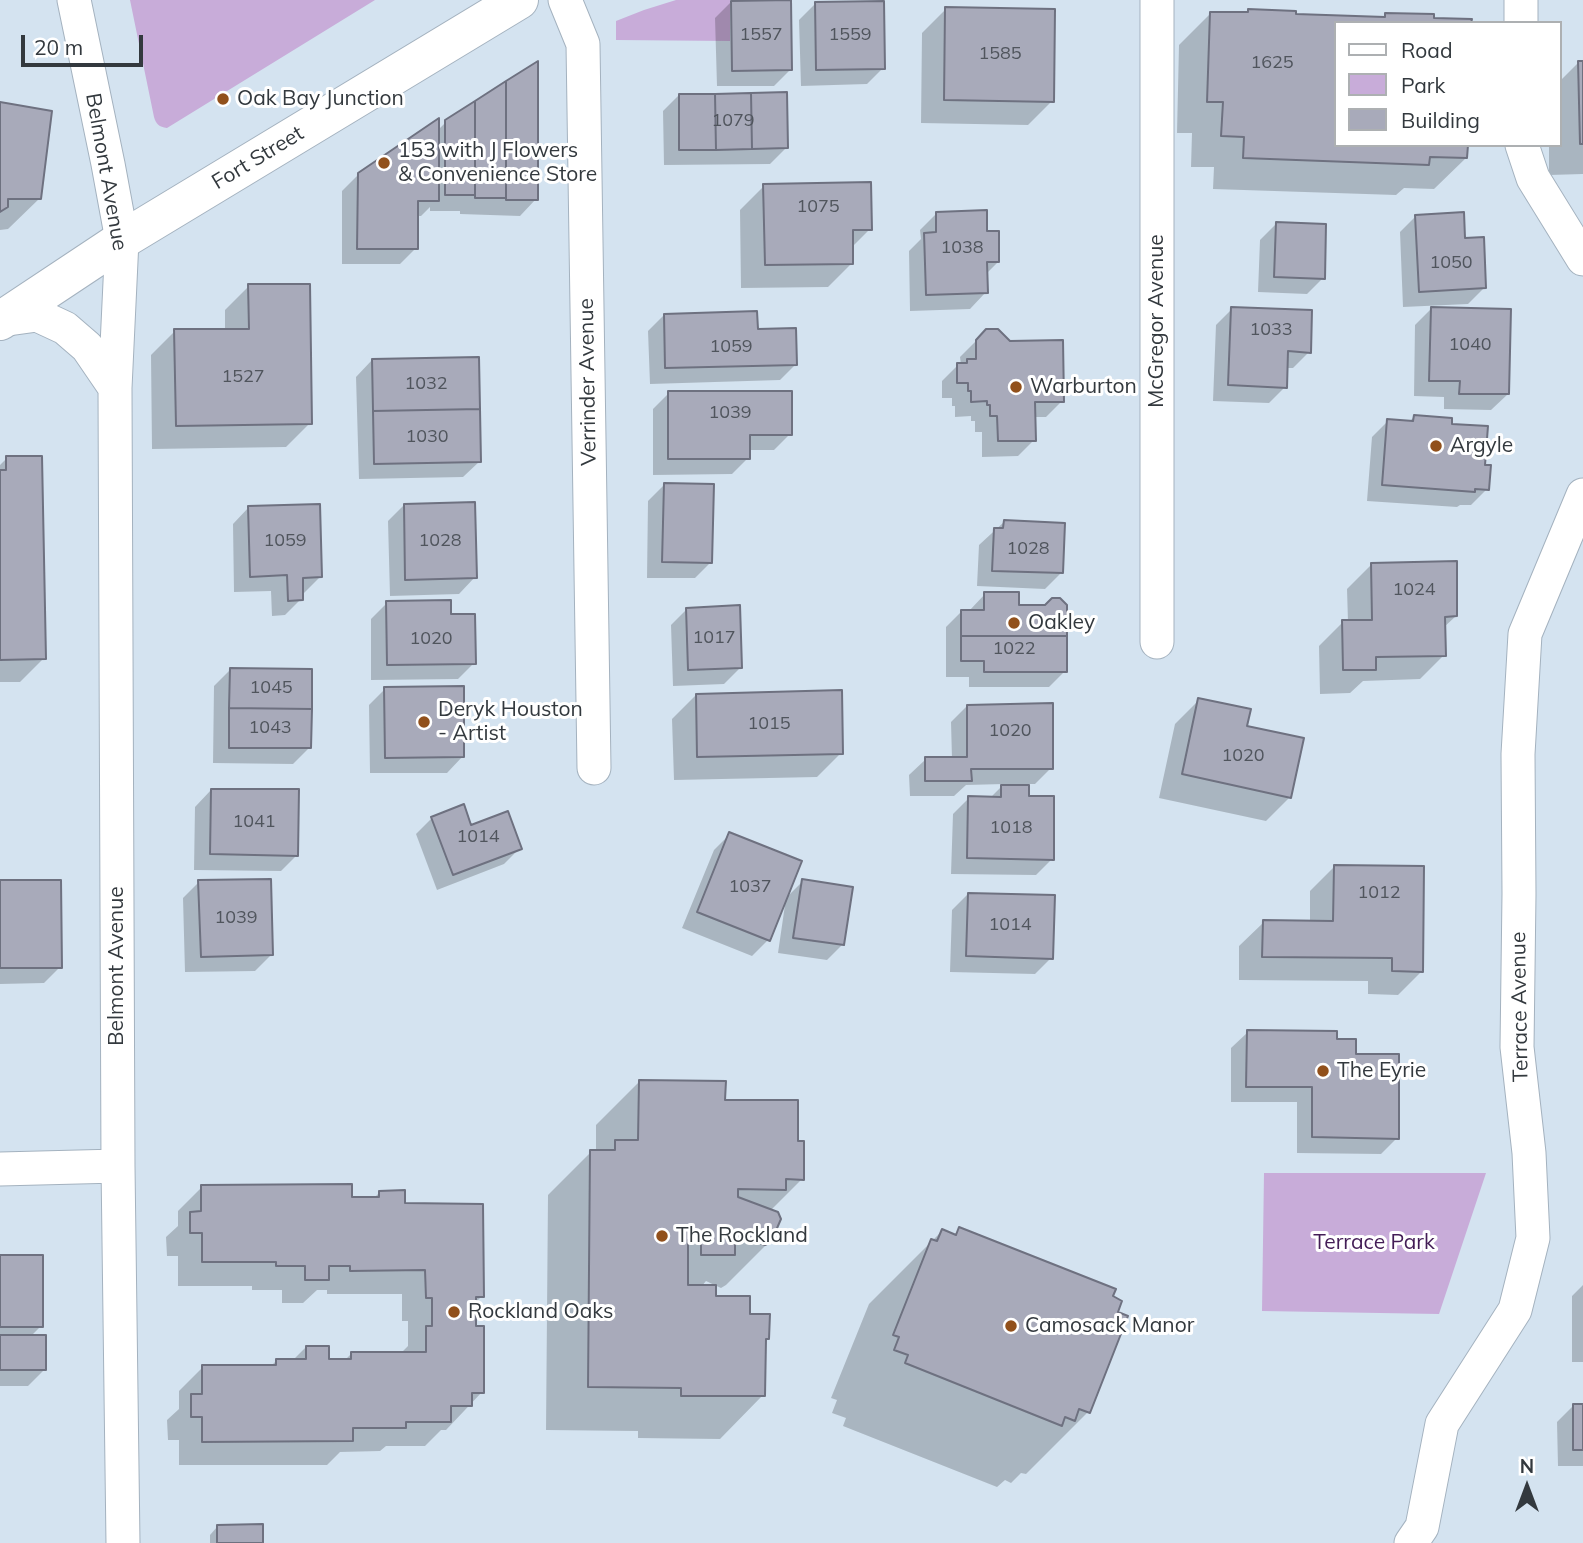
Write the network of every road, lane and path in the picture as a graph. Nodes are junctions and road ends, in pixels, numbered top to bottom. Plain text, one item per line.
1 (74, 0) edge
2 (519, 0) edge
3 (565, 0) edge
4 (1157, 0) edge
5 (1521, 0) edge
6 (1521, 21) edge
7 (1523, 147) edge
8 (122, 240) junction
9 (1583, 259) edge
10 (1, 321) edge
11 (115, 388) junction
12 (1583, 495) edge
13 (1157, 642) dead end
14 (594, 768) dead end
15 (118, 1166) junction
16 (0, 1169) edge
17 (1422, 1538) edge
18 (123, 1543) edge

1 - 8 street, Belmont Avenue
2 - 8 main road, Fort Street
3 - 14 street, Verrinder Avenue
4 - 13 street, McGregor Avenue
5 - 6 street
7 - 9 street
8 - 10 main road, Fort Street
8 - 11 street, Belmont Avenue
10 - 11 street
11 - 15 street, Belmont Avenue
12 - 17 street, Terrace Avenue
15 - 16 street
15 - 18 street, Belmont Avenue

